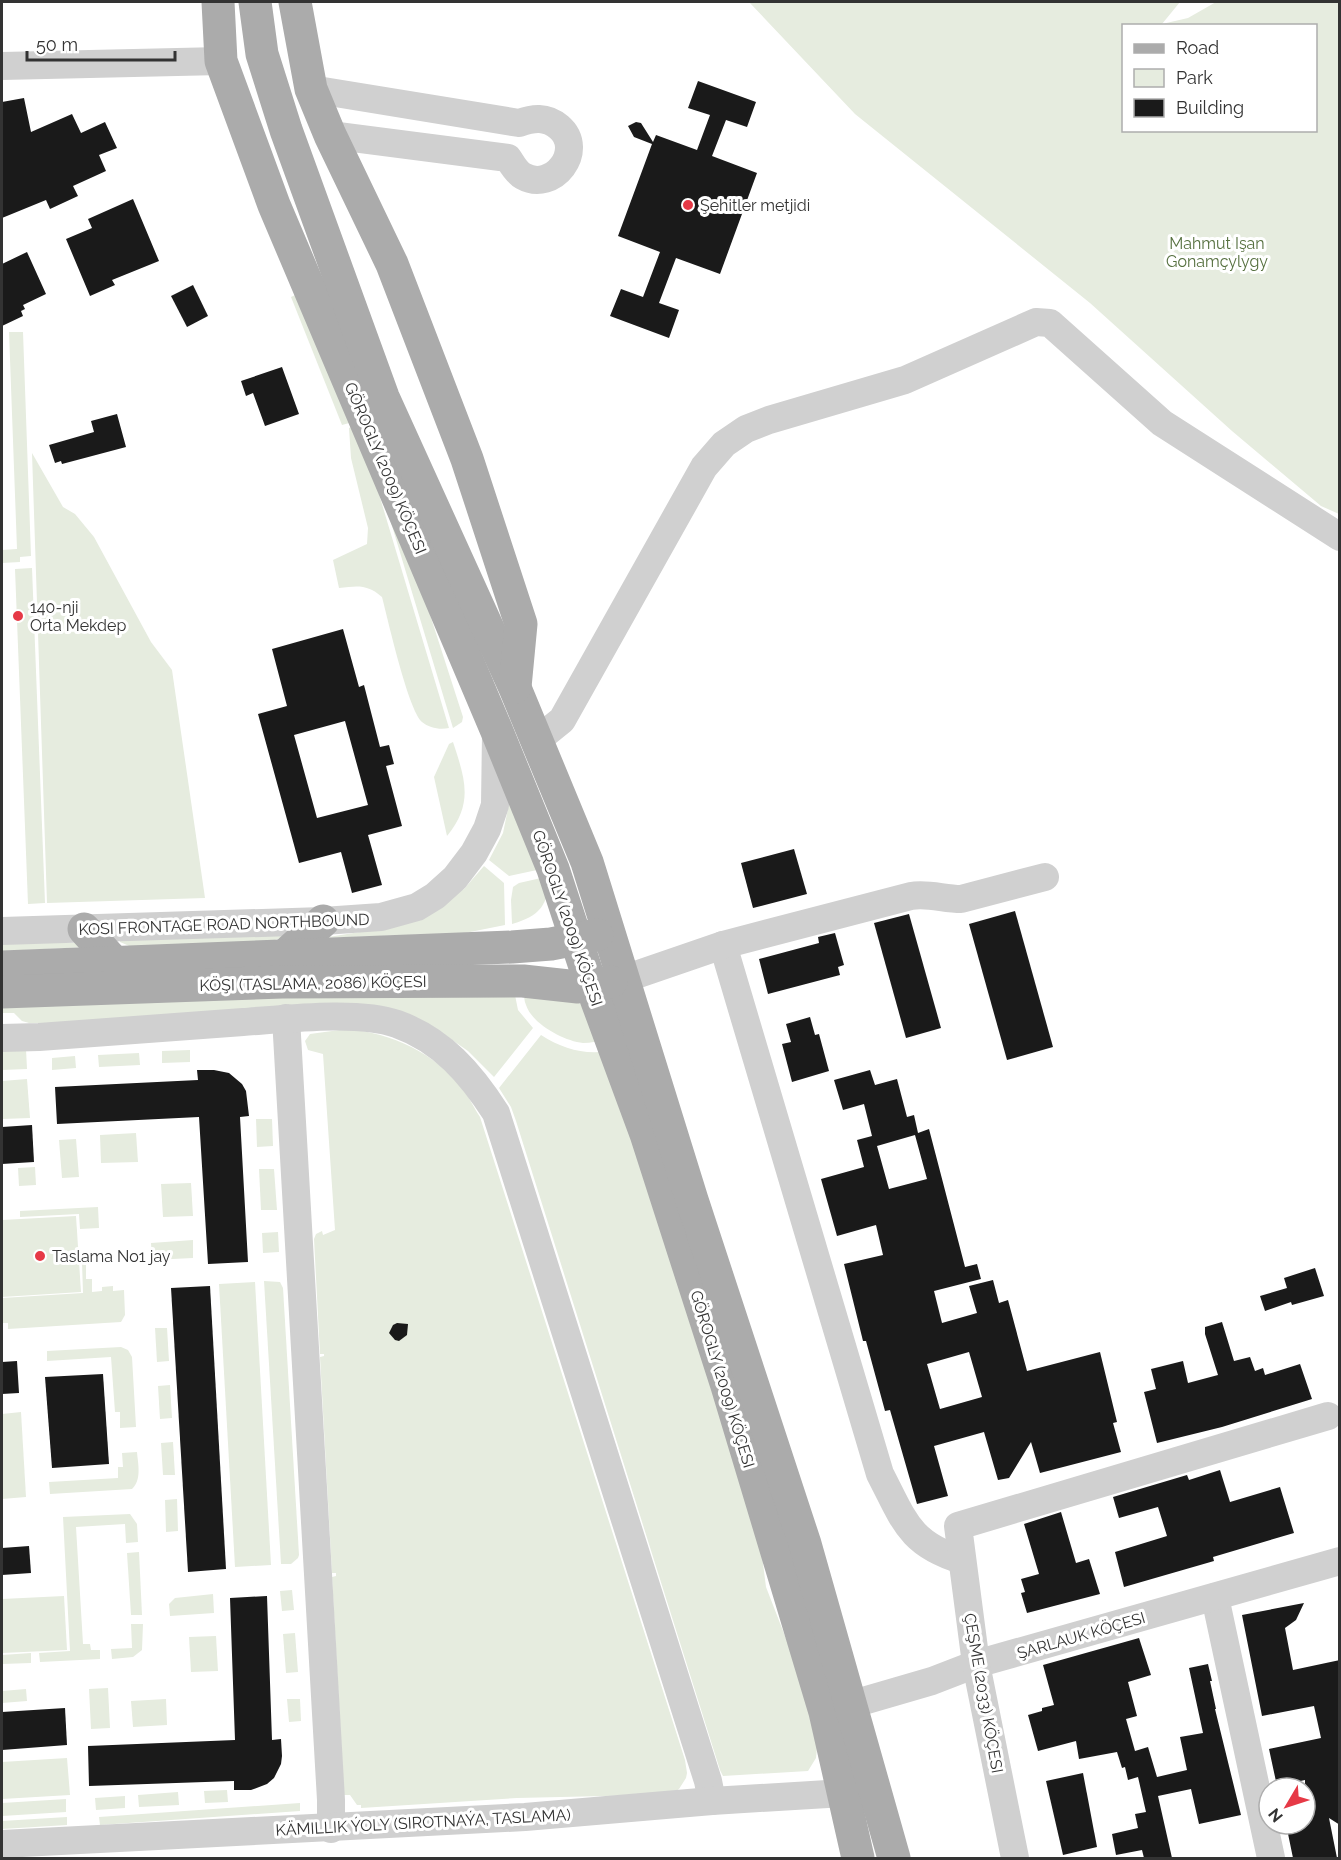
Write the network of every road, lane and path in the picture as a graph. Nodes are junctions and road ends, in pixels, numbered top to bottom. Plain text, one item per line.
1 (218, 2) edge
2 (255, 2) edge
3 (295, 2) edge
4 (221, 61) junction
5 (2, 66) edge
6 (311, 89) junction
7 (330, 135) junction
8 (1340, 537) edge
9 (515, 688) junction
10 (496, 729) junction
11 (536, 741) junction
12 (1045, 877) dead end
13 (323, 921) junction
14 (84, 929) junction
15 (2, 931) edge
16 (592, 936) junction
17 (723, 945) junction
18 (284, 956) junction
19 (114, 962) junction
20 (2, 967) edge
21 (624, 979) junction
22 (591, 986) junction
23 (2, 992) edge
24 (286, 1018) junction
25 (2, 1038) edge
26 (1328, 1416) dead end
27 (962, 1560) junction
28 (1340, 1561) edge
29 (1215, 1597) junction
30 (976, 1665) junction
31 (838, 1708) junction
32 (859, 1791) junction
33 (712, 1801) junction
34 (331, 1828) junction
35 (2, 1844) edge
36 (858, 1858) edge
37 (894, 1858) edge
38 (1015, 1858) edge
39 (1271, 1858) edge

1 - 4 main road, GÖROGLY (2009) KÖÇESI
2 - 9 main road, GÖROGLY (2009) KÖÇESI
3 - 6 main road
4 - 5 street
4 - 10 main road, GÖROGLY (2009) KÖÇESI
6 - 7 main road
6 - 7 street
7 - 9 main road
8 - 11 street
9 - 11 main road, GÖROGLY (2009) KÖÇESI
10 - 13 street, KOSI FRONTAGE ROAD NORTHBOUND
10 - 16 main road, GÖROGLY (2009) KÖÇESI
11 - 16 main road, GÖROGLY (2009) KÖÇESI
12 - 17 street
13 - 14 street, KOSI FRONTAGE ROAD NORTHBOUND
13 - 18 main road
14 - 15 street, KOSI FRONTAGE ROAD NORTHBOUND
14 - 19 main road
16 - 18 main road, KÖŞI (TASLAMA, 2086) KÖÇESI
16 - 21 main road, GÖROGLY (2009) KÖÇESI
16 - 22 main road, GÖROGLY (2009) KÖÇESI
17 - 21 street
17 - 27 street
18 - 19 main road, KÖŞI (TASLAMA, 2086) KÖÇESI
19 - 20 main road, KÖŞI (TASLAMA, 2086) KÖÇESI
21 - 22 main road, KÖŞI (TASLAMA, 2086) KÖÇESI
21 - 31 main road, GÖROGLY (2009) KÖÇESI
22 - 23 main road, KÖŞI (TASLAMA, 2086) KÖÇESI
22 - 31 main road, GÖROGLY (2009) KÖÇESI
24 - 25 street
24 - 33 street
24 - 34 street
26 - 27 street, ÇEŞME (2033) KÖÇESI
27 - 30 street, ÇEŞME (2033) KÖÇESI
28 - 29 street, ŞARLAUK KÖÇESI
29 - 30 street, ŞARLAUK KÖÇESI
29 - 39 street
30 - 31 street, ŞARLAUK KÖÇESI
30 - 38 street, ÇEŞME (2033) KÖÇESI
31 - 32 main road, GÖROGLY (2009) KÖÇESI
32 - 33 street, KÄMILLIK ÝOLY (SIROTNAÝA, TASLAMA)
32 - 36 main road, GÖROGLY (2009) KÖÇESI
32 - 37 main road, GÖROGLY (2009) KÖÇESI
33 - 34 street, KÄMILLIK ÝOLY (SIROTNAÝA, TASLAMA)
34 - 35 street, KÄMILLIK ÝOLY (SIROTNAÝA, TASLAMA)

